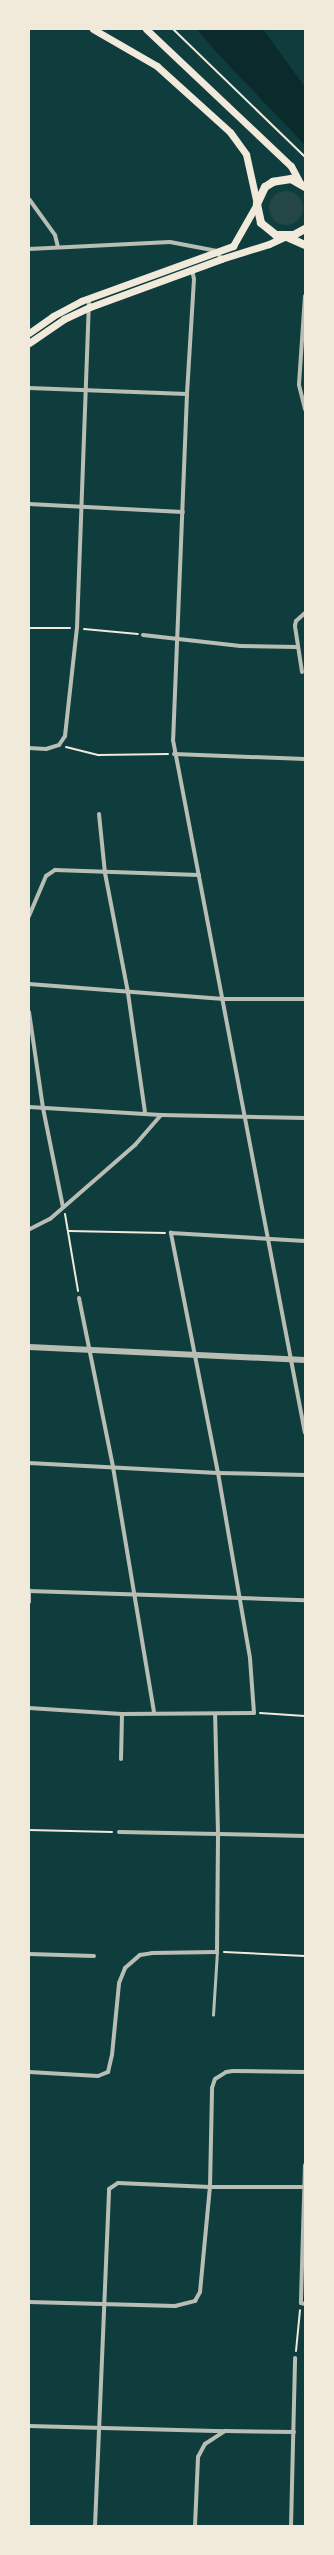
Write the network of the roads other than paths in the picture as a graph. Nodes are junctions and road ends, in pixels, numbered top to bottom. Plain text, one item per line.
1 (93, 29) edge
2 (146, 29) edge
3 (302, 185) edge
4 (29, 199) edge
5 (257, 204) junction
6 (305, 229) edge
7 (286, 236) junction
8 (305, 245) edge
9 (58, 247) junction
10 (29, 250) edge
11 (217, 251) junction
12 (221, 259) junction
13 (192, 269) junction
14 (305, 296) edge
15 (89, 298) junction
16 (90, 307) junction
17 (29, 333) edge
18 (29, 343) edge
19 (29, 388) edge
20 (86, 389) junction
21 (187, 394) junction
22 (305, 409) edge
23 (29, 504) edge
24 (80, 507) junction
25 (183, 512) junction
26 (305, 612) edge
27 (143, 635) road end
28 (176, 637) junction
29 (296, 647) junction
30 (302, 672) dead end
31 (29, 748) edge
32 (174, 754) junction
33 (305, 759) edge
34 (99, 814) dead end
35 (105, 872) junction
36 (199, 875) junction
37 (29, 916) edge
38 (29, 984) edge
39 (128, 993) junction
40 (223, 999) junction
41 (305, 999) edge
42 (29, 1012) edge
43 (29, 1107) edge
44 (43, 1108) junction
45 (145, 1114) junction
46 (161, 1115) junction
47 (245, 1116) junction
48 (305, 1118) edge
49 (63, 1207) junction
50 (30, 1229) edge
51 (268, 1237) junction
52 (305, 1241) edge
53 (79, 1298) road end
54 (29, 1347) edge
55 (90, 1349) junction
56 (194, 1355) junction
57 (291, 1360) junction
58 (305, 1360) edge
59 (305, 1433) edge
60 (29, 1463) edge
61 (113, 1467) junction
62 (218, 1473) junction
63 (305, 1475) edge
64 (29, 1590) edge
65 (134, 1593) junction
66 (239, 1598) junction
67 (305, 1600) edge
68 (29, 1602) edge
69 (29, 1708) edge
70 (154, 1713) junction
71 (122, 1714) junction
72 (215, 1714) junction
73 (121, 1759) dead end
74 (119, 1832) road end
75 (218, 1833) junction
76 (305, 1836) edge
77 (217, 1952) junction
78 (29, 1954) edge
79 (94, 1956) dead end
80 (213, 2016) dead end
81 (29, 2072) edge
82 (305, 2072) edge
83 (305, 2165) edge
84 (210, 2187) junction
85 (305, 2187) edge
86 (29, 2302) edge
87 (303, 2304) edge
88 (104, 2305) junction
89 (295, 2358) road end
90 (29, 2426) edge
91 (100, 2428) junction
92 (225, 2431) junction
93 (294, 2432) junction
94 (95, 2526) edge
95 (195, 2526) edge
96 (291, 2526) edge

1 - 5 main road
2 - 3 main road
3 - 5 highway
4 - 9 street
5 - 7 highway
5 - 11 main road
6 - 7 highway
7 - 8 highway
7 - 12 main road
9 - 10 street
9 - 11 street
11 - 12 street
11 - 15 main road
12 - 13 main road
13 - 16 main road
13 - 21 street
14 - 22 street
15 - 16 street
15 - 17 main road
16 - 18 main road
16 - 20 street
19 - 20 street
20 - 21 street
20 - 24 street
21 - 25 street
23 - 24 street
24 - 25 street
24 - 31 street
25 - 28 street
26 - 29 street
27 - 28 street
28 - 29 street
28 - 32 street
29 - 30 street
32 - 33 street
32 - 36 street
34 - 35 street
35 - 36 street
35 - 37 street
35 - 39 street
36 - 40 street
38 - 39 street
39 - 40 street
39 - 45 street
40 - 41 street
40 - 47 street
42 - 44 street
43 - 44 street
44 - 45 street
44 - 49 street
45 - 46 street
46 - 47 street
46 - 49 street
47 - 48 street
47 - 51 street
49 - 50 street
51 - 52 street
51 - 56 street
51 - 57 street
53 - 55 street
54 - 55 street
55 - 56 street
55 - 61 street
56 - 57 street
56 - 62 street
57 - 58 street
57 - 59 street
60 - 61 street
61 - 62 street
61 - 65 street
62 - 63 street
62 - 66 street
64 - 65 street
64 - 68 street
65 - 66 street
65 - 70 street
66 - 67 street
66 - 72 street
69 - 71 street
70 - 71 street
70 - 72 street
71 - 73 street
72 - 75 street
74 - 75 street
75 - 76 street
75 - 77 street
77 - 80 lane
77 - 81 street
78 - 79 street
82 - 84 street
83 - 85 street
84 - 85 street
84 - 88 street
84 - 88 street
85 - 87 street
86 - 88 street
88 - 91 street
89 - 93 street
90 - 91 street
91 - 92 street
91 - 94 street
92 - 93 street
92 - 95 street
93 - 96 street

